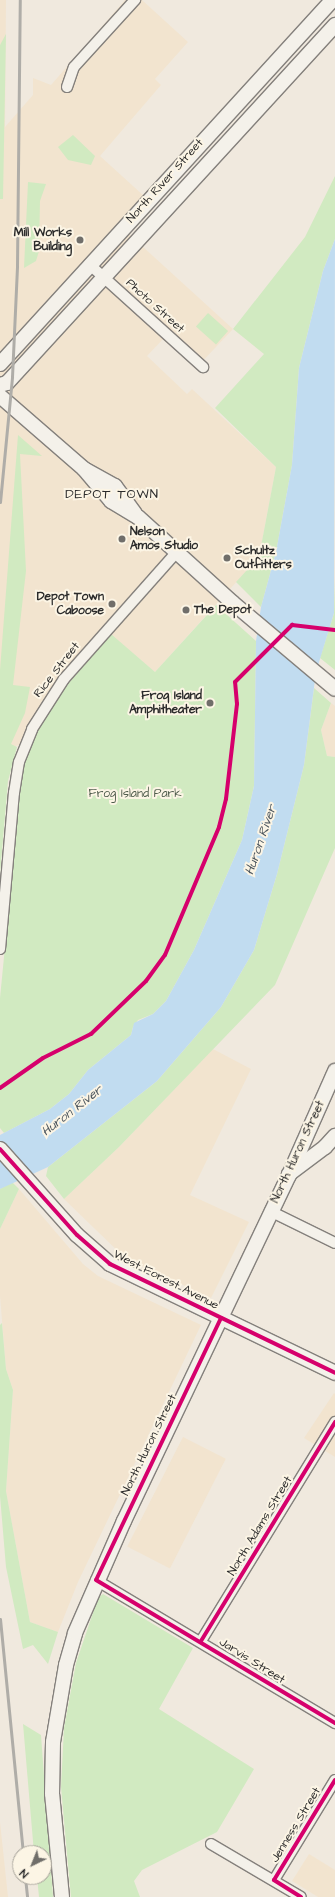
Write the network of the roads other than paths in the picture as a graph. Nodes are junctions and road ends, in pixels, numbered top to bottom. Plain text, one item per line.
1 (135, 0) edge
2 (332, 0) edge
3 (335, 25) edge
4 (67, 87) dead end
5 (90, 264) junction
6 (104, 277) junction
7 (0, 364) edge
8 (203, 367) dead end
9 (0, 385) edge
10 (0, 396) edge
11 (176, 553) junction
12 (332, 686) edge
13 (0, 949) edge
14 (335, 1071) edge
15 (335, 1136) edge
16 (0, 1148) edge
17 (289, 1175) junction
18 (270, 1211) junction
19 (335, 1243) edge
20 (221, 1318) junction
21 (335, 1373) edge
22 (335, 1422) edge
23 (96, 1580) junction
24 (201, 1641) junction
25 (335, 1723) edge
26 (335, 1780) edge
27 (211, 1844) dead end
28 (274, 1880) junction
29 (62, 1897) edge
30 (300, 1897) edge

1 - 4 street
2 - 5 street, North River Street
3 - 6 street, North River Street
5 - 6 street, Photo Street
5 - 7 street, North River Street
6 - 8 street, Photo Street
6 - 9 street, North River Street
10 - 11 street
11 - 12 street
11 - 13 street, Rice Street
14 - 17 street, North Huron Street
15 - 17 street
16 - 20 street, West Forest Avenue
17 - 18 street, North Huron Street
18 - 19 street
18 - 20 street, North Huron Street
20 - 21 street, West Forest Avenue
20 - 23 street, North Huron Street
22 - 24 street, North Adams Street
23 - 24 street, Jarvis Street
23 - 29 street, North Huron Street
24 - 25 street, Jarvis Street
26 - 28 street, Jenness Street
27 - 28 street
28 - 30 street

